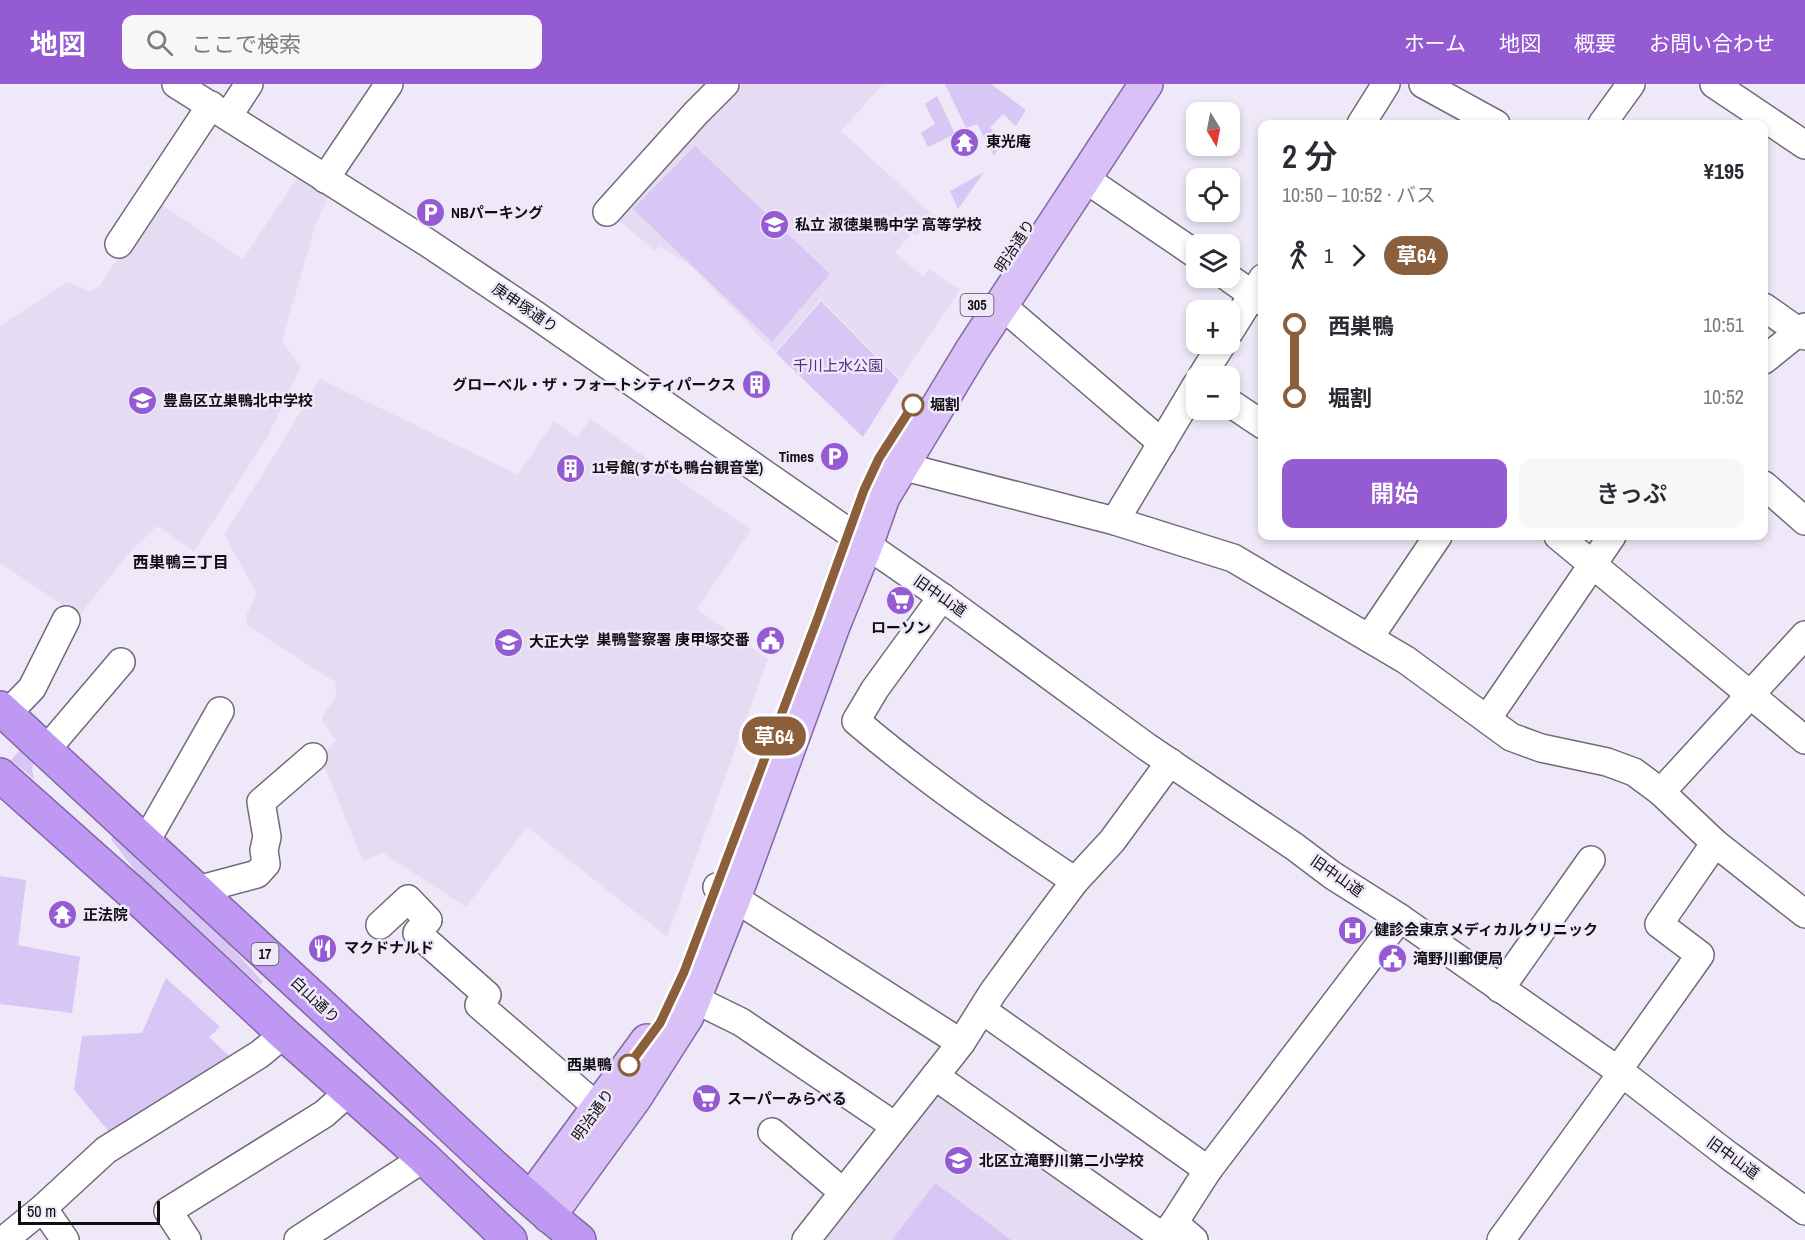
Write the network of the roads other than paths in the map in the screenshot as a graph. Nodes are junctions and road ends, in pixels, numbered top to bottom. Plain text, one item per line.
1 (176, 84) edge
2 (249, 84) edge
3 (389, 84) edge
4 (725, 84) edge
5 (1119, 84) edge
6 (1146, 84) edge
7 (1386, 84) edge
8 (1423, 84) edge
9 (1631, 84) edge
10 (1714, 84) edge
11 (220, 110) junction
12 (1364, 120) edge
13 (1489, 120) edge
14 (1605, 120) edge
15 (1767, 120) edge
16 (1768, 121) edge
17 (1805, 146) edge
18 (1084, 178) junction
19 (325, 179) junction
20 (607, 212) dead end
21 (119, 244) dead end
22 (1186, 248) edge
23 (1240, 282) edge
24 (1258, 290) edge
25 (1258, 294) edge
26 (1001, 305) junction
27 (1768, 310) edge
28 (1240, 318) edge
29 (1803, 332) edge
30 (1768, 357) edge
31 (1186, 403) edge
32 (1240, 410) edge
33 (1258, 422) edge
34 (1162, 443) junction
35 (901, 466) junction
36 (1768, 489) edge
37 (1115, 521) junction
38 (1805, 521) edge
39 (857, 538) junction
40 (1431, 540) edge
41 (1563, 540) edge
42 (1608, 540) edge
43 (1593, 563) junction
44 (942, 597) junction
45 (66, 620) dead end
46 (1805, 635) edge
47 (1369, 638) junction
48 (121, 662) dead end
49 (1750, 696) junction
50 (4, 711) edge
51 (220, 711) dead end
52 (1487, 719) junction
53 (1805, 740) edge
54 (46, 750) junction
55 (313, 757) dead end
56 (1170, 762) junction
57 (0, 775) edge
58 (1661, 792) junction
59 (146, 841) junction
60 (1715, 843) junction
61 (1591, 860) dead end
62 (1075, 881) junction
63 (197, 890) junction
64 (725, 893) junction
65 (137, 897) junction
66 (1805, 914) edge
67 (1400, 918) junction
68 (381, 925) dead end
69 (1500, 989) junction
70 (694, 999) junction
71 (982, 1010) junction
72 (284, 1034) junction
73 (961, 1043) junction
74 (1620, 1072) junction
75 (935, 1076) junction
76 (350, 1091) junction
77 (587, 1098) dead end
78 (895, 1126) junction
79 (772, 1132) dead end
80 (424, 1158) junction
81 (1208, 1170) junction
82 (843, 1192) junction
83 (43, 1208) junction
84 (1805, 1211) edge
85 (521, 1228) edge
86 (10, 1235) dead end
87 (1173, 1235) edge
88 (64, 1240) edge
89 (187, 1240) edge
90 (298, 1240) edge
91 (579, 1240) edge
92 (806, 1240) edge
93 (1502, 1240) edge

1 - 11 street, 庚申塚通り
2 - 11 street
3 - 19 street
4 - 20 street
5 - 39 main road, 明治通り / 305
6 - 18 main road, 明治通り / 305
7 - 12 street
8 - 13 street
9 - 14 street
10 - 15 street
11 - 19 street, 庚申塚通り
11 - 21 street
16 - 17 street
18 - 22 street
18 - 26 main road, 明治通り / 305
19 - 39 street, 庚申塚通り
23 - 24 street
25 - 28 street
26 - 34 street
26 - 35 main road, 明治通り / 305
27 - 29 street
29 - 30 street
31 - 34 street
32 - 33 street
34 - 37 street
35 - 37 street
35 - 39 main road, 明治通り / 305
36 - 38 street
37 - 47 street
39 - 44 street, 旧中山道
39 - 64 main road, 明治通り / 305
40 - 47 street
41 - 43 street
42 - 43 street
43 - 49 street
43 - 52 street
44 - 56 street, 旧中山道
44 - 62 street
45 - 50 street
46 - 49 street
47 - 52 street
48 - 54 street
49 - 53 street
49 - 58 street
50 - 54 highway, 白山通り / 17
51 - 59 street
52 - 58 street
54 - 59 highway, 白山通り / 17
54 - 65 highway
55 - 63 street
56 - 62 street
56 - 67 street, 旧中山道
57 - 65 highway, 白山通り / 17
58 - 60 street
59 - 63 highway, 白山通り / 17
60 - 66 street
60 - 74 street
61 - 69 street
62 - 71 street
63 - 85 highway, 白山通り / 17
64 - 70 main road, 明治通り / 305
64 - 73 street
64 - 85 main road, 明治通り / 305
65 - 72 highway, 白山通り / 17
67 - 69 street, 旧中山道
67 - 81 street
68 - 77 street
69 - 74 street, 旧中山道
70 - 78 street
70 - 85 main road, 明治通り / 305
71 - 73 street
71 - 81 street
72 - 76 highway, 白山通り / 17
72 - 83 street
73 - 75 street
74 - 84 street, 旧中山道
74 - 93 street
75 - 78 street
75 - 87 street
76 - 80 highway, 白山通り / 17
76 - 89 street
78 - 82 street
79 - 82 street
80 - 85 highway, 白山通り / 17
80 - 90 street
81 - 87 street
82 - 92 street
83 - 86 street
83 - 88 street
85 - 91 highway, 白山通り / 17

